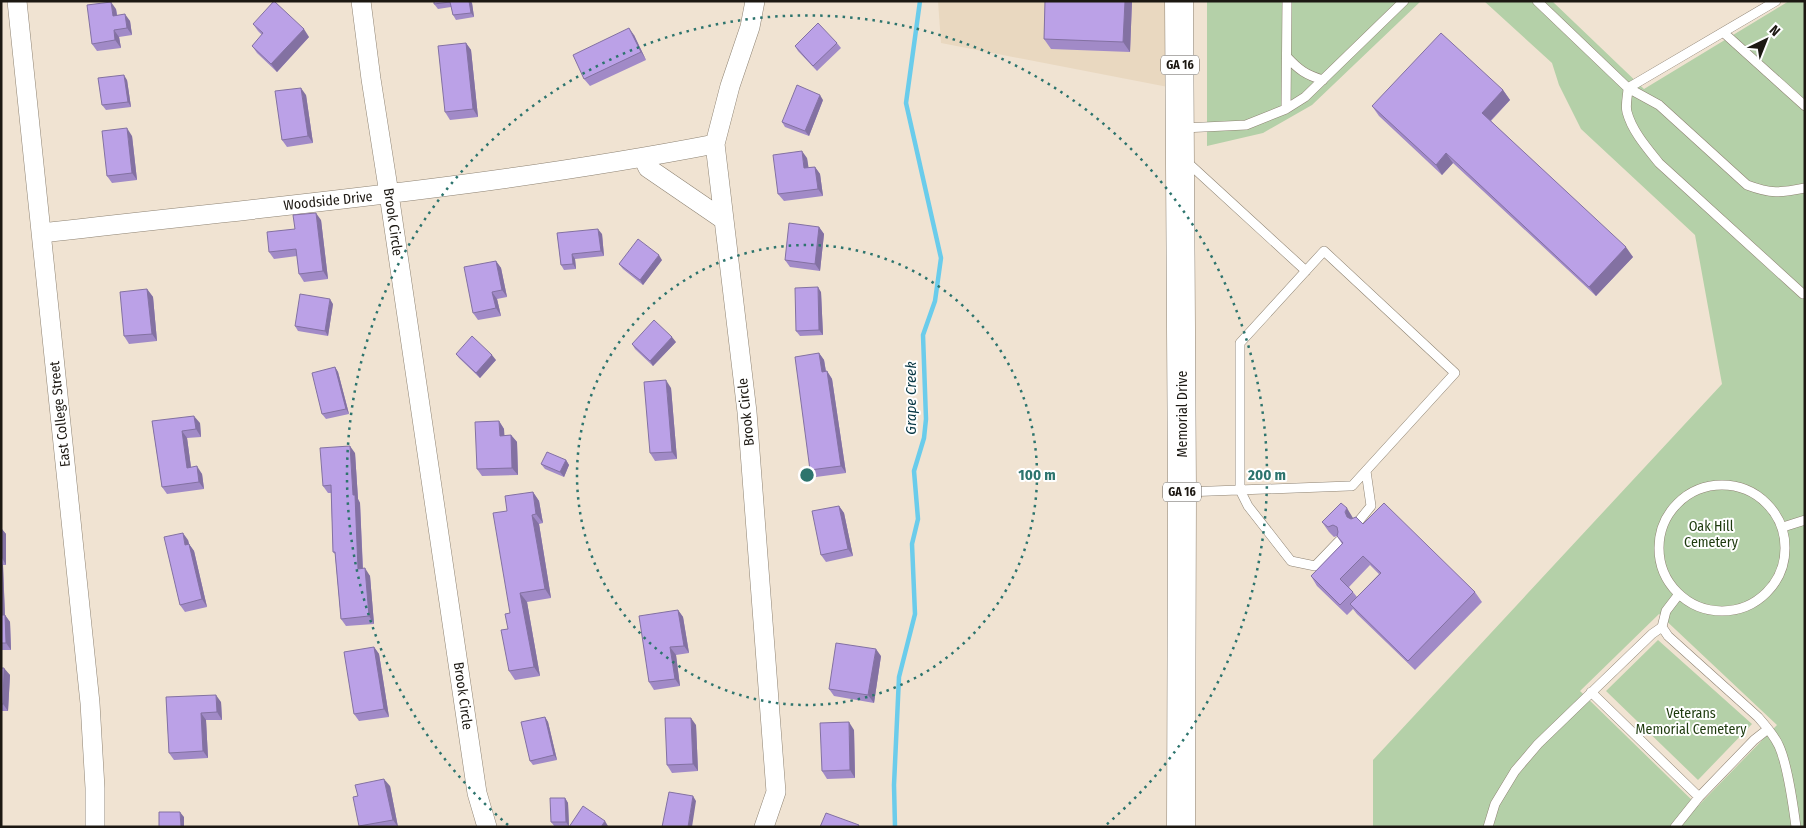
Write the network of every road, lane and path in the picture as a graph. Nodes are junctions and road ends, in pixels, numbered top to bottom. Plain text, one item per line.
1 (361, 1) edge
2 (755, 1) edge
3 (1179, 1) edge
4 (1287, 1) edge
5 (1404, 1) edge
6 (1537, 1) edge
7 (1776, 1) edge
8 (12, 3) edge
9 (1724, 32) junction
10 (1287, 57) junction
11 (1323, 80) junction
12 (1628, 88) junction
13 (1805, 106) edge
14 (1286, 109) junction
15 (1180, 128) junction
16 (715, 144) junction
17 (1181, 157) junction
18 (643, 158) junction
19 (1805, 188) edge
20 (389, 194) junction
21 (724, 220) junction
22 (42, 233) junction
23 (1306, 271) junction
24 (1804, 294) edge
25 (1366, 471) junction
26 (1240, 490) junction
27 (1182, 492) junction
28 (1805, 520) edge
29 (1358, 522) edge
30 (1783, 527) junction
31 (1339, 541) edge
32 (1678, 594) junction
33 (1662, 627) junction
34 (1592, 692) junction
35 (1768, 729) junction
36 (1699, 797) junction
37 (1799, 824) edge
38 (95, 827) edge
39 (487, 827) edge
40 (764, 827) edge
41 (1181, 827) edge
42 (1488, 827) edge
43 (1675, 827) edge

1 - 20 street, Brook Circle
2 - 16 street, Brook Circle
3 - 15 main road, Memorial Drive / GA 16
4 - 10 lane
5 - 11 lane
6 - 12 lane
7 - 9 lane
8 - 22 street, East College Street
9 - 12 lane
9 - 13 lane
10 - 11 lane
10 - 14 lane
11 - 14 lane
12 - 19 lane
12 - 24 lane
14 - 15 lane
15 - 17 main road, Memorial Drive / GA 16
16 - 18 street, Woodside Drive
16 - 21 street, Brook Circle
17 - 23 lane
17 - 27 main road, Memorial Drive / GA 16
18 - 20 street, Woodside Drive
18 - 21 street
20 - 22 street, Woodside Drive
20 - 39 street, Brook Circle
21 - 40 street, Brook Circle
22 - 38 street, East College Street
23 - 25 lane
23 - 26 lane
25 - 26 lane
25 - 29 lane
26 - 27 lane
26 - 31 lane
27 - 41 main road, Memorial Drive / GA 16
28 - 30 lane
30 - 32 lane
30 - 32 lane
32 - 33 lane
33 - 34 lane
33 - 35 lane
34 - 36 lane
34 - 42 lane
35 - 36 lane
35 - 37 lane
36 - 43 lane

